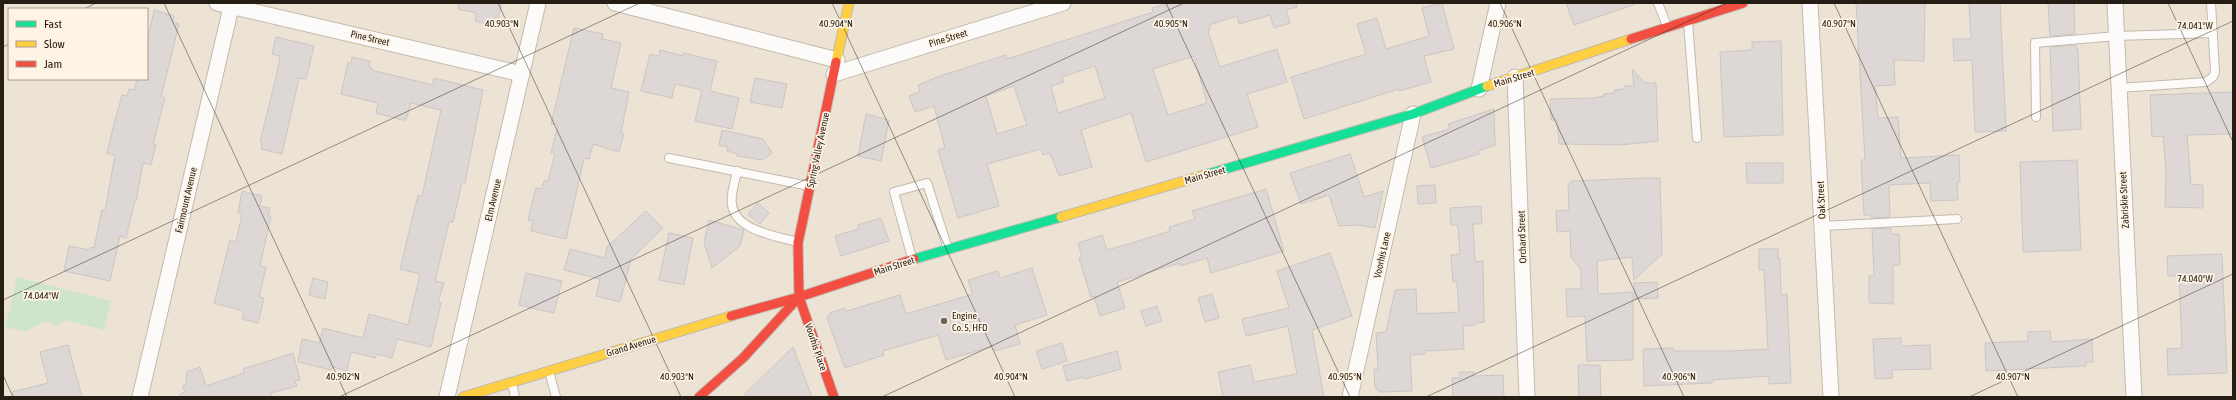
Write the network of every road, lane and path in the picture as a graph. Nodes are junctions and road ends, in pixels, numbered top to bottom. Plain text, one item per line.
1 (538, 3) edge
2 (615, 3) edge
3 (849, 3) edge
4 (1063, 3) edge
5 (1498, 3) edge
6 (1658, 3) edge
7 (1810, 3) edge
8 (2116, 3) edge
9 (2211, 3) edge
10 (227, 4) edge
11 (1739, 4) edge
12 (1688, 22) junction
13 (1668, 29) junction
14 (2213, 33) junction
15 (2117, 36) junction
16 (836, 67) junction
17 (522, 74) junction
18 (1515, 77) junction
19 (2119, 88) junction
20 (1479, 89) junction
21 (1413, 114) junction
22 (2036, 117) dead end
23 (1697, 138) dead end
24 (669, 158) dead end
25 (737, 171) junction
26 (810, 186) junction
27 (1957, 219) dead end
28 (1822, 226) junction
29 (798, 243) junction
30 (948, 250) junction
31 (912, 260) junction
32 (799, 297) junction
33 (549, 370) junction
34 (511, 382) junction
35 (140, 397) edge
36 (447, 397) edge
37 (463, 397) edge
38 (515, 397) edge
39 (556, 397) edge
40 (699, 397) edge
41 (834, 397) edge
42 (1350, 397) edge
43 (1527, 397) edge
44 (1831, 397) edge
45 (2134, 397) edge

1 - 17 street, Elm Avenue
2 - 16 street
3 - 16 street, Spring Valley Avenue
4 - 16 street, Pine Street
5 - 20 street
6 - 13 lane
7 - 28 street, Oak Street
8 - 15 street, Zabriskie Street
9 - 14 lane
10 - 17 street, Pine Street
10 - 35 street, Fairmount Avenue
11 - 12 street, Main Street
12 - 13 street, Main Street
12 - 23 lane
13 - 18 street, Main Street
14 - 15 lane
14 - 19 lane
15 - 19 street, Zabriskie Street
15 - 22 lane
16 - 26 street, Spring Valley Avenue
17 - 36 street, Elm Avenue
18 - 20 street, Main Street
18 - 43 street, Orchard Street
19 - 45 street, Zabriskie Street
20 - 21 street, Main Street
21 - 30 street, Main Street
21 - 42 street, Voorhis Lane
24 - 25 lane
25 - 26 lane
25 - 29 lane
26 - 29 street, Spring Valley Avenue
27 - 28 lane
28 - 44 street, Oak Street
29 - 32 street, Spring Valley Avenue
30 - 31 street, Main Street
30 - 31 lane
31 - 32 street, Main Street
32 - 33 street, Grand Avenue
32 - 40 street, Main Street
32 - 41 street, Voorhis Place
33 - 34 street, Grand Avenue
33 - 39 lane
34 - 37 street, Grand Avenue
34 - 38 lane

